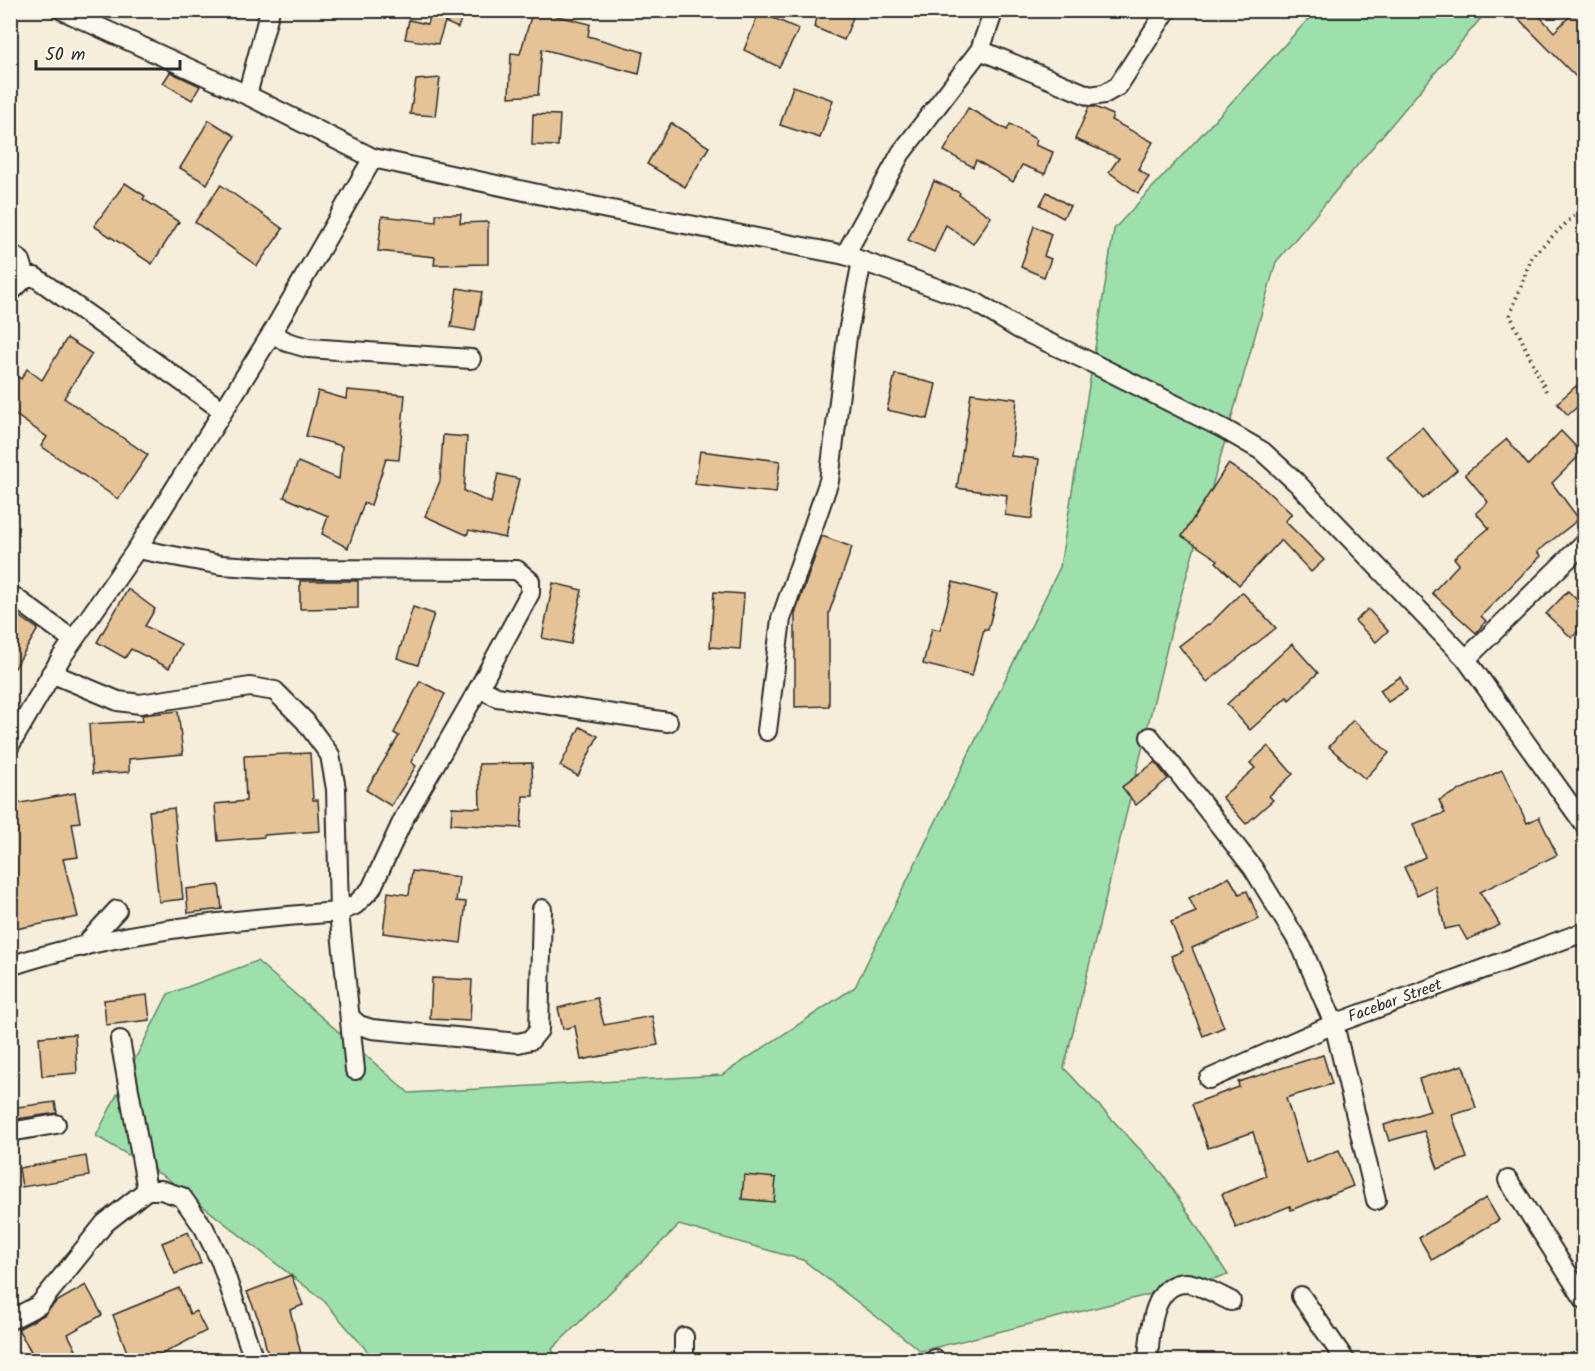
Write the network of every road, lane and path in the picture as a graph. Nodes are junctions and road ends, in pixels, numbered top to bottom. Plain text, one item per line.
1 (62, 10) edge
2 (270, 10) edge
3 (994, 10) edge
4 (1167, 10) edge
5 (980, 50) junction
6 (247, 95) junction
7 (373, 158) junction
8 (1584, 206) edge
9 (10, 253) edge
10 (844, 255) junction
11 (862, 261) junction
12 (26, 277) junction
13 (10, 293) edge
14 (272, 333) junction
15 (471, 359) dead end
16 (1546, 391) dead end
17 (222, 410) junction
18 (1584, 543) edge
19 (137, 549) junction
20 (10, 594) edge
21 (74, 640) junction
22 (1466, 659) junction
23 (51, 674) junction
24 (479, 688) junction
25 (668, 722) dead end
26 (767, 730) dead end
27 (1150, 736) dead end
28 (10, 745) edge
29 (1584, 824) edge
30 (542, 909) dead end
31 (117, 910) dead end
32 (339, 912) junction
33 (1584, 932) edge
34 (83, 947) junction
35 (10, 966) edge
36 (351, 1018) junction
37 (1334, 1024) junction
38 (120, 1040) dead end
39 (355, 1070) dead end
40 (1209, 1079) dead end
41 (56, 1124) dead end
42 (10, 1132) edge
43 (1508, 1180) dead end
44 (147, 1190) junction
45 (1376, 1200) dead end
46 (1301, 1296) dead end
47 (1584, 1299) edge
48 (1231, 1300) dead end
49 (10, 1320) edge
50 (684, 1337) dead end
51 (254, 1360) edge
52 (684, 1360) edge
53 (1148, 1360) edge
54 (1345, 1360) edge

1 - 6 street
2 - 6 street
3 - 5 street
4 - 5 street
5 - 10 street
6 - 7 street
7 - 10 street
7 - 14 street
8 - 16 path
9 - 12 street
10 - 11 street
11 - 22 street
11 - 26 street
12 - 13 street
12 - 17 street
14 - 15 street
14 - 17 street
17 - 19 street
18 - 22 street
19 - 21 street
19 - 24 street
20 - 21 street
21 - 23 street
22 - 29 street
23 - 28 street
23 - 32 street
24 - 25 street
24 - 32 street
27 - 37 street
30 - 36 street
31 - 34 street
32 - 34 street
32 - 36 street
33 - 37 street, Facebar Street
34 - 35 street
36 - 39 street
37 - 40 street, Facebar Street
37 - 45 street
38 - 44 street
41 - 42 street
43 - 47 street
44 - 49 street
44 - 51 street
46 - 54 street
48 - 53 street
50 - 52 street

